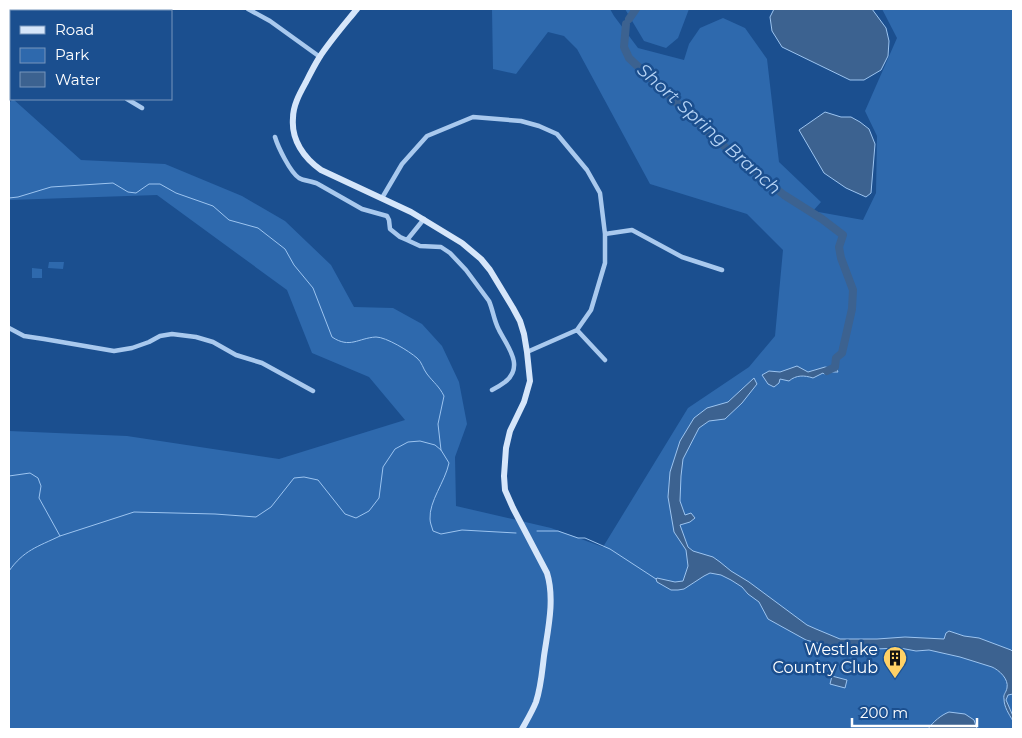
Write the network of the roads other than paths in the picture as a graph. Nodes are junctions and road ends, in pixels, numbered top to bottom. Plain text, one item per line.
1 (248, 9) edge
2 (357, 9) edge
3 (320, 57) junction
4 (129, 100) edge
5 (142, 108) dead end
6 (275, 137) dead end
7 (382, 198) junction
8 (424, 220) junction
9 (605, 234) junction
10 (407, 240) junction
11 (722, 270) dead end
12 (9, 328) edge
13 (577, 330) junction
14 (527, 352) junction
15 (605, 360) dead end
16 (492, 390) dead end
17 (313, 391) dead end
18 (522, 729) edge

1 - 3 street
2 - 3 street
3 - 7 street
4 - 5 street
6 - 10 street
7 - 8 street
7 - 9 street
8 - 10 street
8 - 14 street
9 - 11 street
9 - 13 street
10 - 16 street
12 - 17 street
13 - 14 street
13 - 15 street
14 - 18 street

